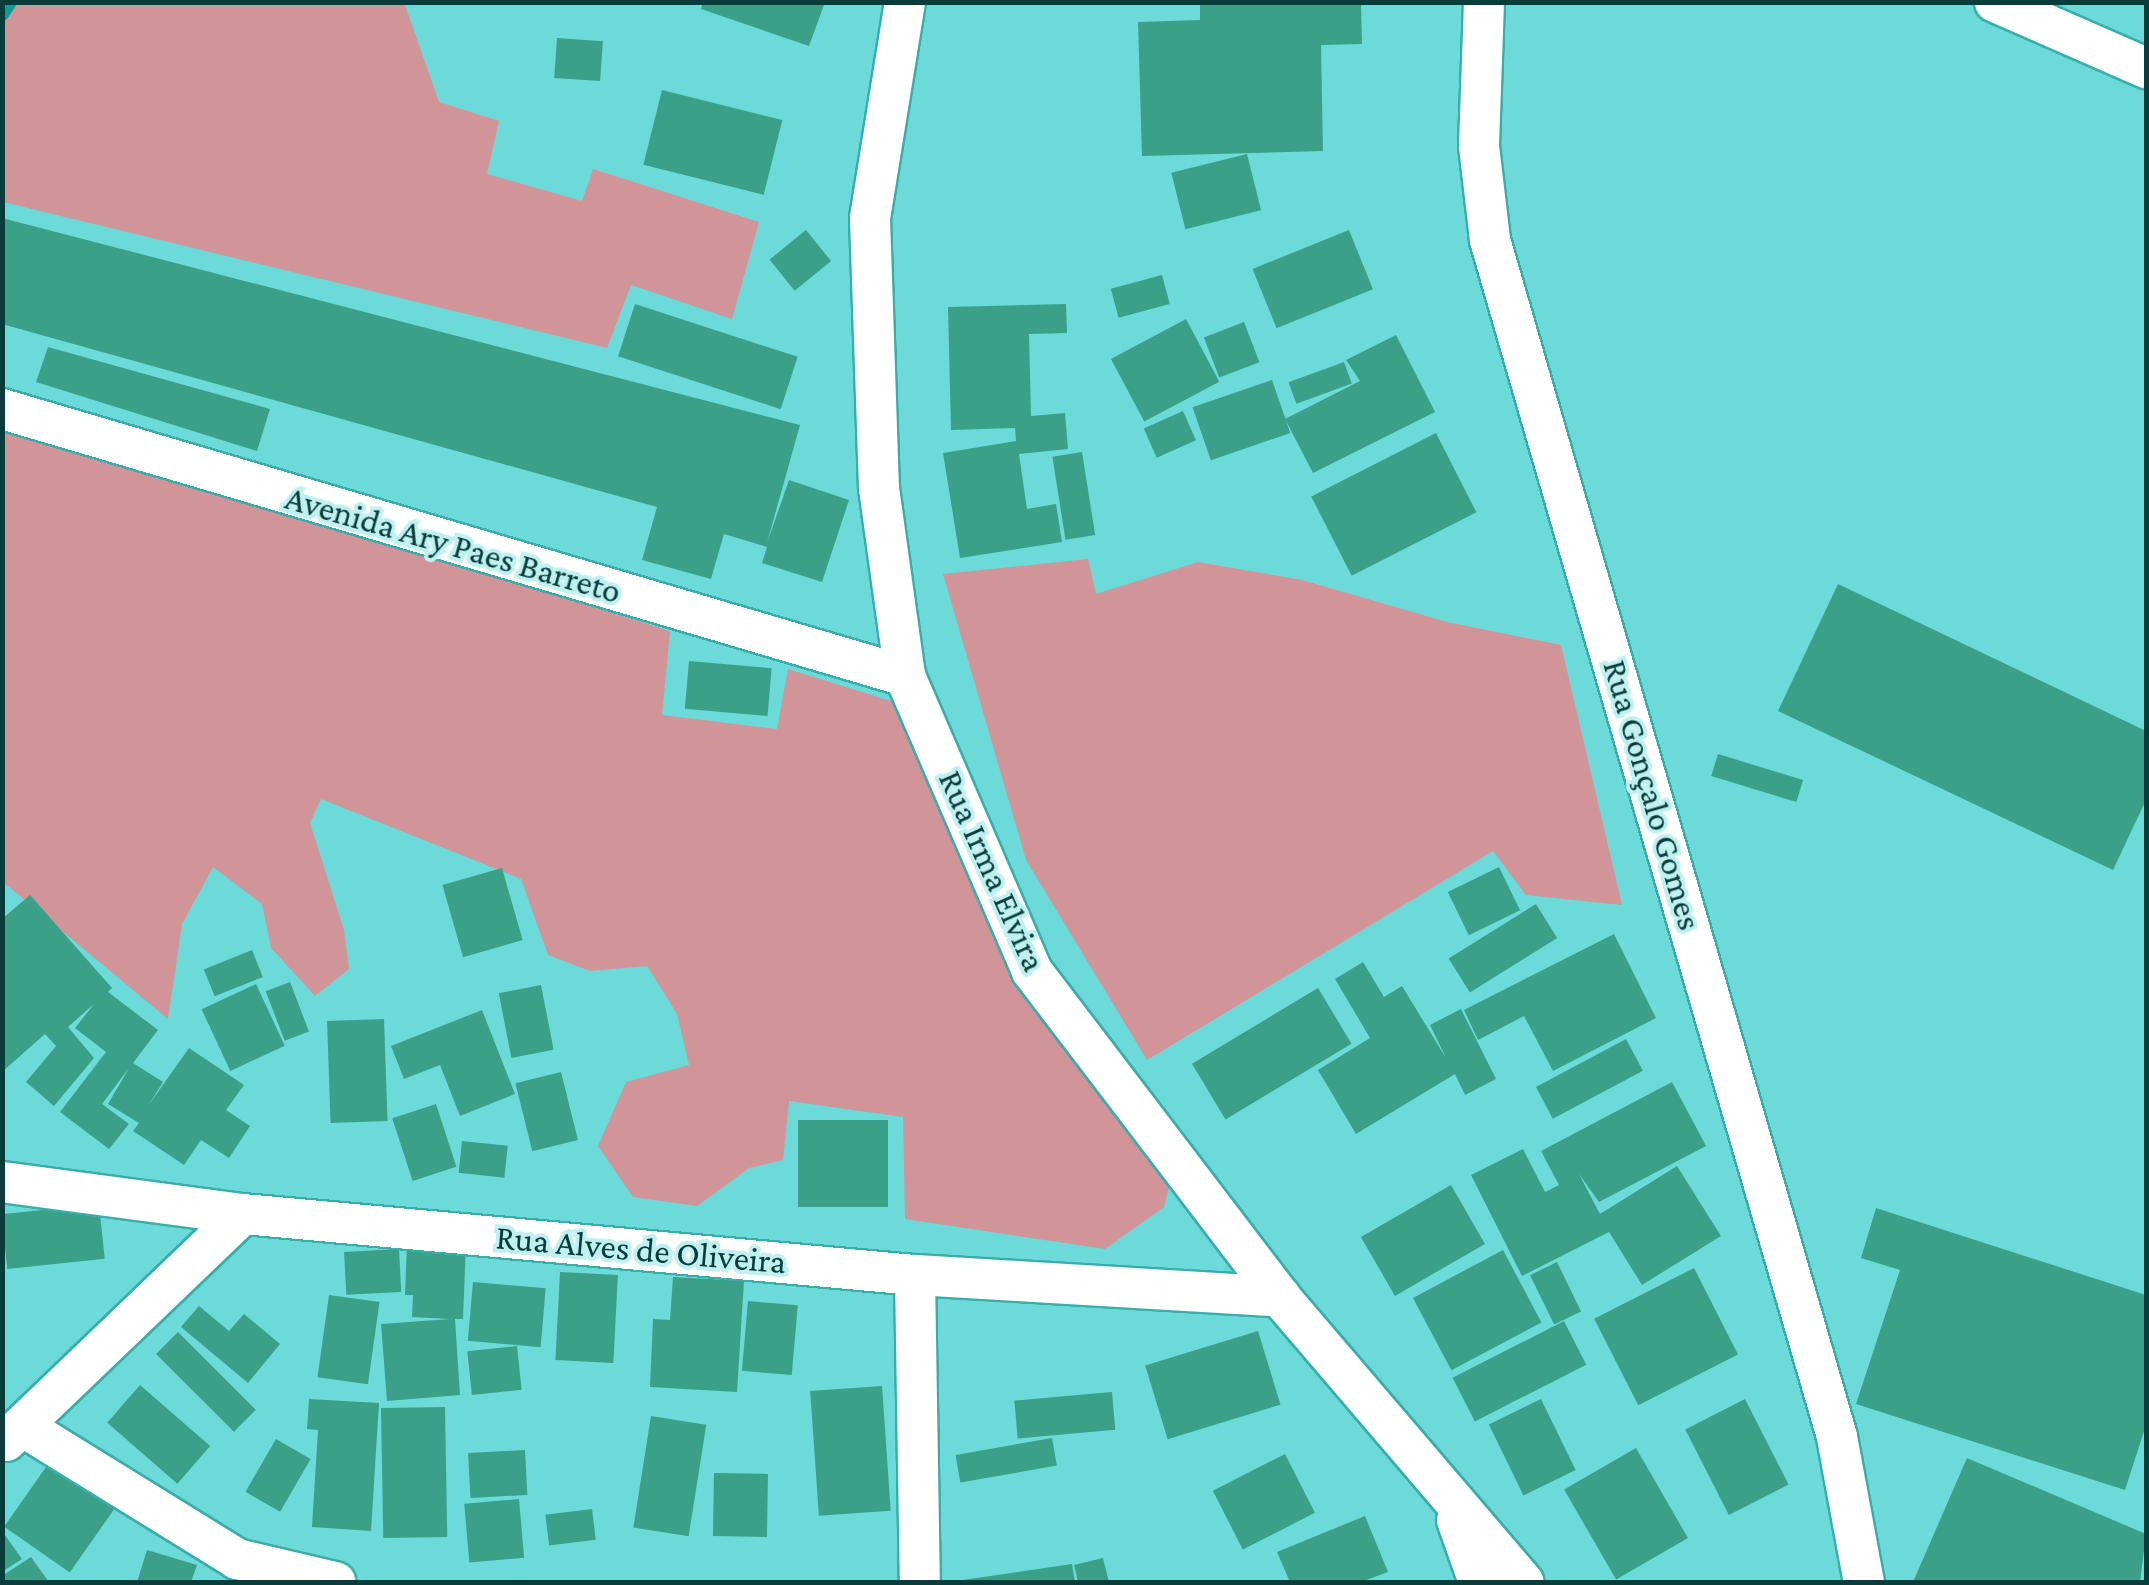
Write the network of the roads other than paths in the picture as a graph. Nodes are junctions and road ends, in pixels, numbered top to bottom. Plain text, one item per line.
1 (905, 2) edge
2 (1484, 2) edge
3 (1996, 2) edge
4 (2146, 68) edge
5 (2, 409) edge
6 (904, 676) junction
7 (2, 1182) edge
8 (243, 1214) junction
9 (915, 1275) junction
10 (1280, 1298) junction
11 (12, 1435) edge
12 (1450, 1502) junction
13 (335, 1582) edge
14 (920, 1582) edge
15 (1480, 1582) edge
16 (1524, 1582) edge
17 (1864, 1582) edge

1 - 6 street, Rua Irma Elvira
2 - 17 street, Rua Gonçalo Gomes
3 - 4 street
5 - 6 street, Avenida Ary Paes Barreto
6 - 10 street, Rua Irma Elvira
7 - 8 street, Rua Alves de Oliveira
8 - 9 street, Rua Alves de Oliveira
8 - 11 street
9 - 10 street, Rua Alves de Oliveira
9 - 14 street
10 - 12 street, Rua Irma Elvira
11 - 13 street
12 - 15 street
12 - 16 street, Rua Irma Elvira

